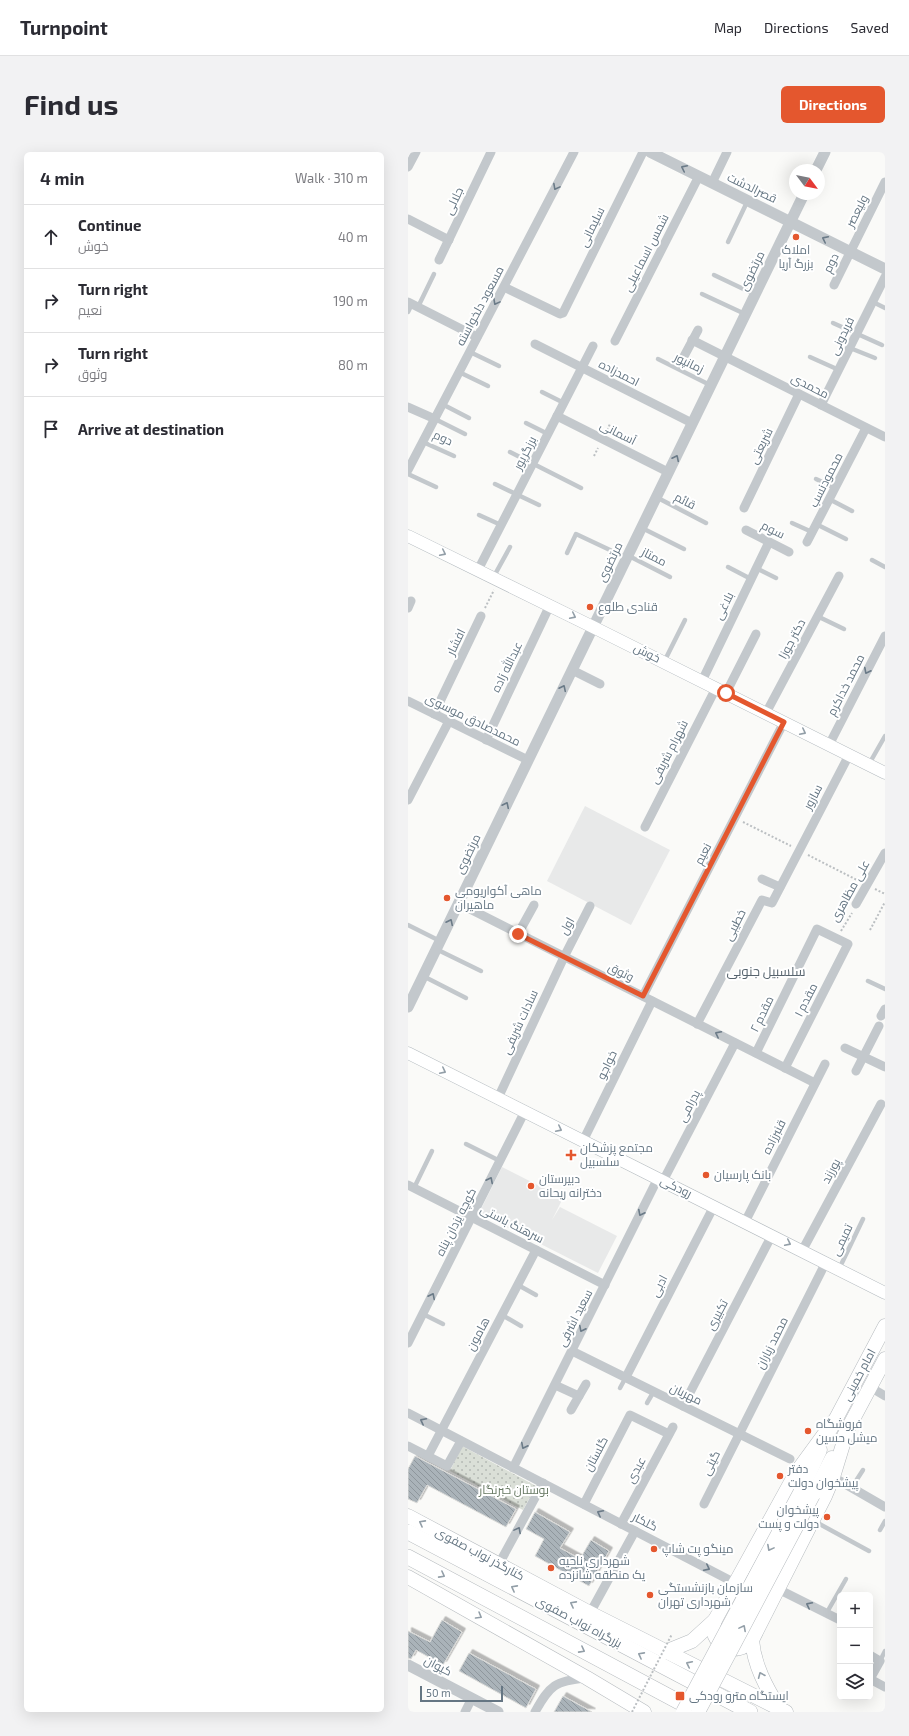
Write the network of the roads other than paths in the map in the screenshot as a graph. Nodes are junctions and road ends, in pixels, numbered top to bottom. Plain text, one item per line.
1 (416, 152) edge
2 (491, 152) edge
3 (574, 152) edge
4 (643, 152) edge
5 (650, 152) edge
6 (727, 152) edge
7 (824, 152) edge
8 (819, 164) edge
9 (408, 167) edge
10 (699, 176) junction
11 (885, 182) edge
12 (712, 183) junction
13 (748, 200) junction
14 (801, 200) edge
15 (408, 219) edge
16 (791, 222) junction
17 (449, 240) junction
18 (728, 242) dead end
19 (850, 251) junction
20 (439, 260) dead end
21 (885, 269) edge
22 (434, 274) dead end
23 (714, 275) dead end
24 (885, 277) edge
25 (834, 285) dead end
26 (504, 287) junction
27 (702, 294) dead end
28 (755, 295) junction
29 (873, 302) junction
30 (411, 306) edge
31 (885, 308) edge
32 (746, 314) junction
33 (833, 323) dead end
34 (698, 330) dead end
35 (857, 334) junction
36 (477, 338) junction
37 (692, 340) junction
38 (615, 341) dead end
39 (535, 344) dead end
40 (882, 345) dead end
41 (593, 346) dead end
42 (850, 348) junction
43 (470, 352) junction
44 (725, 356) junction
45 (810, 357) dead end
46 (683, 358) dead end
47 (875, 358) dead end
48 (658, 359) dead end
49 (499, 366) dead end
50 (582, 368) junction
51 (839, 370) junction
52 (459, 372) junction
53 (488, 386) dead end
54 (711, 386) junction
55 (542, 392) dead end
56 (799, 394) junction
57 (564, 403) junction
58 (442, 404) junction
59 (821, 405) junction
60 (408, 407) edge
61 (557, 416) junction
62 (469, 418) dead end
63 (435, 419) junction
64 (526, 423) dead end
65 (692, 423) junction
66 (866, 428) junction
67 (465, 434) dead end
68 (548, 434) junction
69 (885, 437) edge
70 (423, 442) junction
71 (510, 452) dead end
72 (454, 456) dead end
73 (533, 464) junction
74 (408, 470) edge
75 (668, 472) junction
76 (408, 474) edge
77 (816, 479) dead end
78 (495, 484) dead end
79 (436, 487) dead end
80 (581, 488) dead end
81 (835, 488) junction
82 (517, 494) junction
83 (656, 497) junction
84 (829, 499) junction
85 (539, 504) dead end
86 (744, 508) dead end
87 (852, 511) dead end
88 (479, 515) dead end
89 (706, 522) dead end
90 (792, 523) dead end
91 (501, 525) junction
92 (641, 528) junction
93 (814, 528) junction
94 (746, 530) dead end
95 (408, 536) edge
96 (846, 539) dead end
97 (769, 542) junction
98 (807, 542) dead end
99 (510, 547) dead end
100 (684, 549) dead end
101 (789, 552) dead end
102 (566, 553) dead end
103 (627, 557) junction
104 (872, 560) dead end
105 (728, 567) dead end
106 (885, 567) edge
107 (756, 568) junction
108 (478, 570) junction
109 (839, 576) dead end
110 (670, 577) dead end
111 (776, 578) dead end
112 (496, 579) junction
113 (751, 579) junction
114 (550, 605) junction
115 (481, 616) road end
116 (818, 616) junction
117 (685, 620) dead end
118 (593, 626) junction
119 (844, 629) dead end
120 (756, 634) dead end
121 (885, 636) edge
122 (664, 662) junction
123 (572, 670) junction
124 (702, 681) junction
125 (600, 684) dead end
126 (721, 690) junction
127 (408, 701) edge
128 (766, 713) junction
129 (434, 714) junction
130 (449, 721) junction
131 (784, 722) junction
132 (885, 736) edge
133 (486, 740) junction
134 (829, 745) junction
135 (849, 755) junction
136 (528, 760) junction
137 (869, 765) junction
138 (885, 773) edge
139 (408, 800) edge
140 (645, 827) dead end
141 (798, 850) joint
142 (885, 853) edge
143 (762, 879) dead end
144 (780, 887) junction
145 (458, 903) junction
146 (856, 904) road end
147 (534, 906) dead end
148 (590, 906) dead end
149 (408, 925) edge
150 (518, 934) junction
151 (848, 944) joint
152 (438, 945) junction
153 (564, 957) junction
154 (481, 971) dead end
155 (423, 976) junction
156 (868, 981) dead end
157 (885, 989) edge
158 (643, 996) junction
159 (466, 998) dead end
160 (652, 1001) junction
161 (408, 1007) edge
162 (697, 1024) junction
163 (879, 1026) dead end
164 (735, 1043) junction
165 (845, 1048) dead end
166 (408, 1053) edge
167 (756, 1053) junction
168 (863, 1056) junction
169 (825, 1064) dead end
170 (885, 1067) edge
171 (785, 1068) junction
172 (856, 1071) dead end
173 (815, 1083) junction
174 (498, 1098) junction
175 (881, 1104) dead end
176 (524, 1111) junction
177 (583, 1141) junction
178 (466, 1144) dead end
179 (432, 1151) dead end
180 (500, 1161) junction
181 (661, 1180) junction
182 (411, 1187) edge
183 (714, 1206) junction
184 (471, 1217) junction
185 (863, 1219) dead end
186 (745, 1222) junction
187 (772, 1235) junction
188 (536, 1250) junction
189 (802, 1250) junction
190 (826, 1262) junction
191 (839, 1269) junction
192 (518, 1284) junction
193 (605, 1285) junction
194 (882, 1291) edge
195 (536, 1295) dead end
196 (423, 1314) junction
197 (502, 1315) junction
198 (443, 1324) dead end
199 (521, 1326) dead end
200 (885, 1326) edge
201 (408, 1343) edge
202 (572, 1351) junction
203 (885, 1359) edge
204 (626, 1377) junction
205 (586, 1384) dead end
206 (555, 1385) junction
207 (870, 1387) junction
208 (620, 1388) dead end
209 (654, 1391) junction
210 (579, 1396) junction
211 (885, 1396) edge
212 (647, 1403) dead end
213 (683, 1406) junction
214 (571, 1410) dead end
215 (408, 1413) edge
216 (834, 1421) junction
217 (848, 1428) junction
218 (442, 1430) junction
219 (671, 1431) joint
220 (739, 1434) junction
221 (461, 1441) junction
222 (408, 1446) edge
223 (428, 1456) junction
224 (790, 1459) dead end
225 (513, 1468) junction
226 (863, 1470) dead end
227 (833, 1477) junction
228 (543, 1483) junction
229 (852, 1487) junction
230 (807, 1492) junction
231 (584, 1504) junction
232 (704, 1504) dead end
233 (885, 1507) edge
234 (408, 1516) edge
235 (812, 1520) junction
236 (885, 1521) edge
237 (622, 1524) junction
238 (880, 1530) dead end
239 (635, 1531) junction
240 (408, 1532) edge
241 (869, 1551) dead end
242 (408, 1557) edge
243 (499, 1564) junction
244 (408, 1577) edge
245 (846, 1579) dead end
246 (735, 1583) junction
247 (778, 1589) junction
248 (590, 1613) junction
249 (826, 1614) junction
250 (837, 1619) edge
251 (715, 1620) junction
252 (752, 1640) junction
253 (885, 1651) edge
254 (665, 1652) junction
255 (873, 1657) edge
256 (880, 1660) junction
257 (408, 1665) edge
258 (587, 1678) junction
259 (885, 1687) edge
260 (472, 1698) junction
261 (631, 1709) edge
262 (783, 1710) edge
263 (464, 1712) edge
264 (498, 1712) edge
265 (535, 1712) edge
266 (644, 1712) edge
267 (683, 1712) edge
268 (698, 1712) edge
269 (750, 1712) edge

1 - 9 street
2 - 17 street, جلالی
3 -> 26 street, مسعود دلخواسته
4 - 26 street, سلیمانی
10 -> 5 street, قصرالدشت
6 - 12 street
7 - 8 street
10 - 12 street, قصرالدشت
10 - 38 street, شمس اسماعیلی
11 - 19 street, ولیعصر
12 - 13 street, قصرالدشت
13 - 16 street, قصرالدشت
13 - 18 lane
14 - 16 street, مرتضوی
15 - 17 street
19 -> 16 street, قصرالدشت
16 - 28 street, مرتضوی
17 - 20 street, جلالی
19 - 21 street, قصرالدشت
19 - 25 street, دوم
22 - 30 lane
23 - 28 lane
24 - 29 street, فریدونی
26 -> 36 street, مسعود دلخواسته
27 - 32 lane
28 - 32 street, مرتضوی
29 - 31 lane
29 - 35 street, فریدونی
30 - 36 street
32 - 44 street, مرتضوی
33 - 35 lane
34 - 37 street
35 - 40 lane
35 - 42 street, فریدونی
36 - 43 street, مسعود دلخواسته
37 - 44 street, محمدی
37 - 46 street
39 - 50 street, احمدزاده
41 - 50 street, برزگرپور
42 - 47 lane
42 - 51 street, فریدونی
43 - 49 lane
43 - 52 street, مسعود دلخواسته
44 - 54 street, مرتضوی
44 - 56 street, محمدی
45 - 51 lane
48 - 54 lane, زمانپور
50 - 57 street, برزگرپور
50 - 65 street, احمدزاده
51 - 59 street, فریدونی
52 - 53 lane
52 - 58 street, مسعود دلخواسته
54 - 65 street, مرتضوی
55 - 57 lane
56 - 59 street, محمدی
56 - 86 street, شریعتی
57 - 61 street, برزگرپور
58 - 62 lane
58 - 63 street, مسعود دلخواسته
59 - 66 street, محمدی
60 - 63 street
61 - 68 street, برزگرپور
61 - 75 street, آسمانی
63 - 67 lane
63 - 70 street, مسعود دلخواسته
64 - 68 lane
75 -> 65 street, مرتضوی
66 - 69 street, محمدی
66 - 81 street, محمودنسب
68 - 73 street, برزگرپور
70 - 72 lane, دوم
70 - 74 street, مسعود دلخواسته
71 - 73 lane
73 - 80 lane
73 - 82 street, برزگرپور
75 - 83 street, مرتضوی
76 - 79 lane
77 - 81 lane
78 - 82 lane
81 - 84 street, محمودنسب
82 - 85 lane
82 - 91 street, برزگرپور
83 - 89 lane, قائم
83 - 92 street, مرتضوی
84 - 87 lane
84 - 93 street, محمودنسب
88 - 91 lane
90 - 93 lane
91 - 108 street, برزگرپور
92 - 100 lane
92 - 103 street, مرتضوی
93 - 96 lane
93 - 98 street, محمودنسب
94 - 97 street, سوم
95 -> 108 main road, خوش
97 - 101 street, سوم
97 - 107 street, بلاغی
99 - 112 lane
102 - 103 lane, ممتاز
103 - 110 lane, ممتاز
103 - 118 street, مرتضوی
104 - 106 lane
105 - 113 lane
107 - 111 lane
107 - 113 street, بلاغی
108 - 112 main road, خوش
109 - 116 street, دکتر جوزا
112 - 114 main road, خوش
113 - 124 street, بلاغی
114 -> 118 main road, خوش
114 - 133 street, عبدالله زاده
115 - 129 street, افشار
116 - 119 lane
116 - 128 street, دکتر جوزا
117 - 122 lane
118 - 122 main road, خوش
118 - 123 street, مرتضوی
120 - 126 street, شهرام شریفی
121 -> 134 street, محمد خداکرم
122 - 124 main road, خوش
123 - 125 street
136 -> 123 street, مرتضوی
124 - 126 main road, خوش
126 - 128 main road, خوش
126 - 140 street, شهرام شریفی
127 - 129 street, محمدصادق موسوی
128 - 131 main road, خوش
129 - 130 street, محمدصادق موسوی
130 - 133 street, محمدصادق موسوی
130 - 139 street
131 -> 134 main road, خوش
131 - 158 street, نعیم
132 - 137 lane
133 - 136 street, محمدصادق موسوی
134 - 135 main road, خوش
135 - 137 main road, خوش
135 - 141 street, سازور
145 -> 136 street, مرتضوی
137 - 138 main road, خوش
141 - 144 street, خطیبی
142 - 146 street, علی مظاهری
143 - 144 street
144 - 162 street, خطیبی
145 - 150 street, وثوق
152 -> 145 street, مرتضوی
147 - 150 street
148 - 153 street, اول
149 - 152 lane
150 - 153 street, وثوق
151 - 167 street, مقدم ۲
151 - 171 street, مقدم ۱
152 - 154 lane
152 - 155 street, مرتضوی
153 - 158 street, وثوق
153 - 174 street, سادات شریفی
155 - 159 lane
155 - 161 street, مرتضوی
156 - 157 lane
158 - 160 street, وثوق
160 - 162 street, وثوق
160 - 177 street, خواجو
164 -> 162 street, وثوق
163 - 168 street
164 - 167 street, وثوق
164 - 181 street, پدرامی
165 - 168 street
166 -> 174 main road, رودکی
167 - 171 street, وثوق
168 - 170 street
168 - 172 street
169 - 173 street, قنبرزاده
171 - 173 street, وثوق
173 - 186 street, قنبرزاده
174 - 176 main road, رودکی
175 - 189 street, پورزند
176 -> 177 main road, رودکی
176 - 180 street, کوچه یزدان پناه
177 - 181 main road, رودکی
178 - 180 lane
179 - 182 lane
184 -> 180 street, کوچه یزدان پناه
181 - 183 main road, رودکی
181 -> 193 street, سعید اشرفی
182 - 184 street, سرهنگ باستی
183 - 186 main road, رودکی
183 - 204 street, ادبی
184 - 188 street, سرهنگ باستی
196 -> 184 street, کوچه یزدان پناه
185 - 191 lane, تمیمی
186 - 187 main road, رودکی
187 -> 189 main road, رودکی
187 - 213 street, تکبیری
188 - 192 street, هامون
188 - 193 street, سرهنگ باستی
189 - 190 main road, رودکی
190 - 191 main road, رودکی
190 - 220 street, محمد زیاران
191 - 194 main road, رودکی
192 - 195 lane
192 - 197 street, هامون
193 -> 202 street, سعید اشرفی
196 - 198 lane
196 - 201 street, کوچه یزدان پناه
197 - 199 lane
197 - 218 street, هامون
200 - 216 main road, امام خمینی
202 - 204 street, مهربان
202 - 206 street, سعید اشرفی
203 - 207 main road, امام خمینی
204 - 208 lane
204 - 209 street, مهربان
205 - 210 street
206 - 210 street
206 -> 225 street, سعید اشرفی
207 - 211 street
207 - 217 main road, امام خمینی
209 - 212 lane
209 - 213 street, مهربان
210 - 214 street
213 - 220 street, مهربان
218 -> 215 street, گلکار
216 - 230 main road, امام خمینی
216 - 246 main road
217 - 227 main road
217 - 230 main road, امام خمینی
218 - 221 street, گلکار
218 - 223 street, هامون
219 - 231 street, گلستان
219 - 237 street, عبدی
220 - 224 street, مهربان
220 - 232 street, گیتی
221 - 223 street
221 - 225 street, گلکار
222 - 223 street
225 - 228 street, گلکار
226 - 229 lane
227 - 229 street
227 - 235 main road
228 - 231 street, گلکار
243 -> 228 street
229 - 233 street
230 -> 267 main road, bridge
268 -> 230 main road, bridge
237 -> 231 street, گلکار
243 -> 234 main road, کنارگذر نواب صفوی
235 - 241 lane
235 - 247 main road
236 - 238 lane
237 - 239 street, گلکار
239 -> 246 street, گلکار
239 - 248 street
269 -> 240 highway, بزرگراه نواب صفوی
242 -> 268 highway, بزرگراه نواب صفوی
248 -> 243 main road, کنارگذر نواب صفوی
244 -> 258 main road
245 - 249 lane
246 - 251 main road
249 -> 247 street
247 - 252 main road
248 - 254 main road, کنارگذر نواب صفوی
249 - 250 street
251 - 252 main road
251 - 254 main road
262 -> 252 main road
253 - 256 lane
262 -> 254 main road, کنارگذر نواب صفوی
255 - 256 street
256 - 259 street
257 - 260 street, کیوان
258 - 261 main road
258 - 265 street
260 - 263 street
260 - 264 street, کیوان
261 - 266 main road

